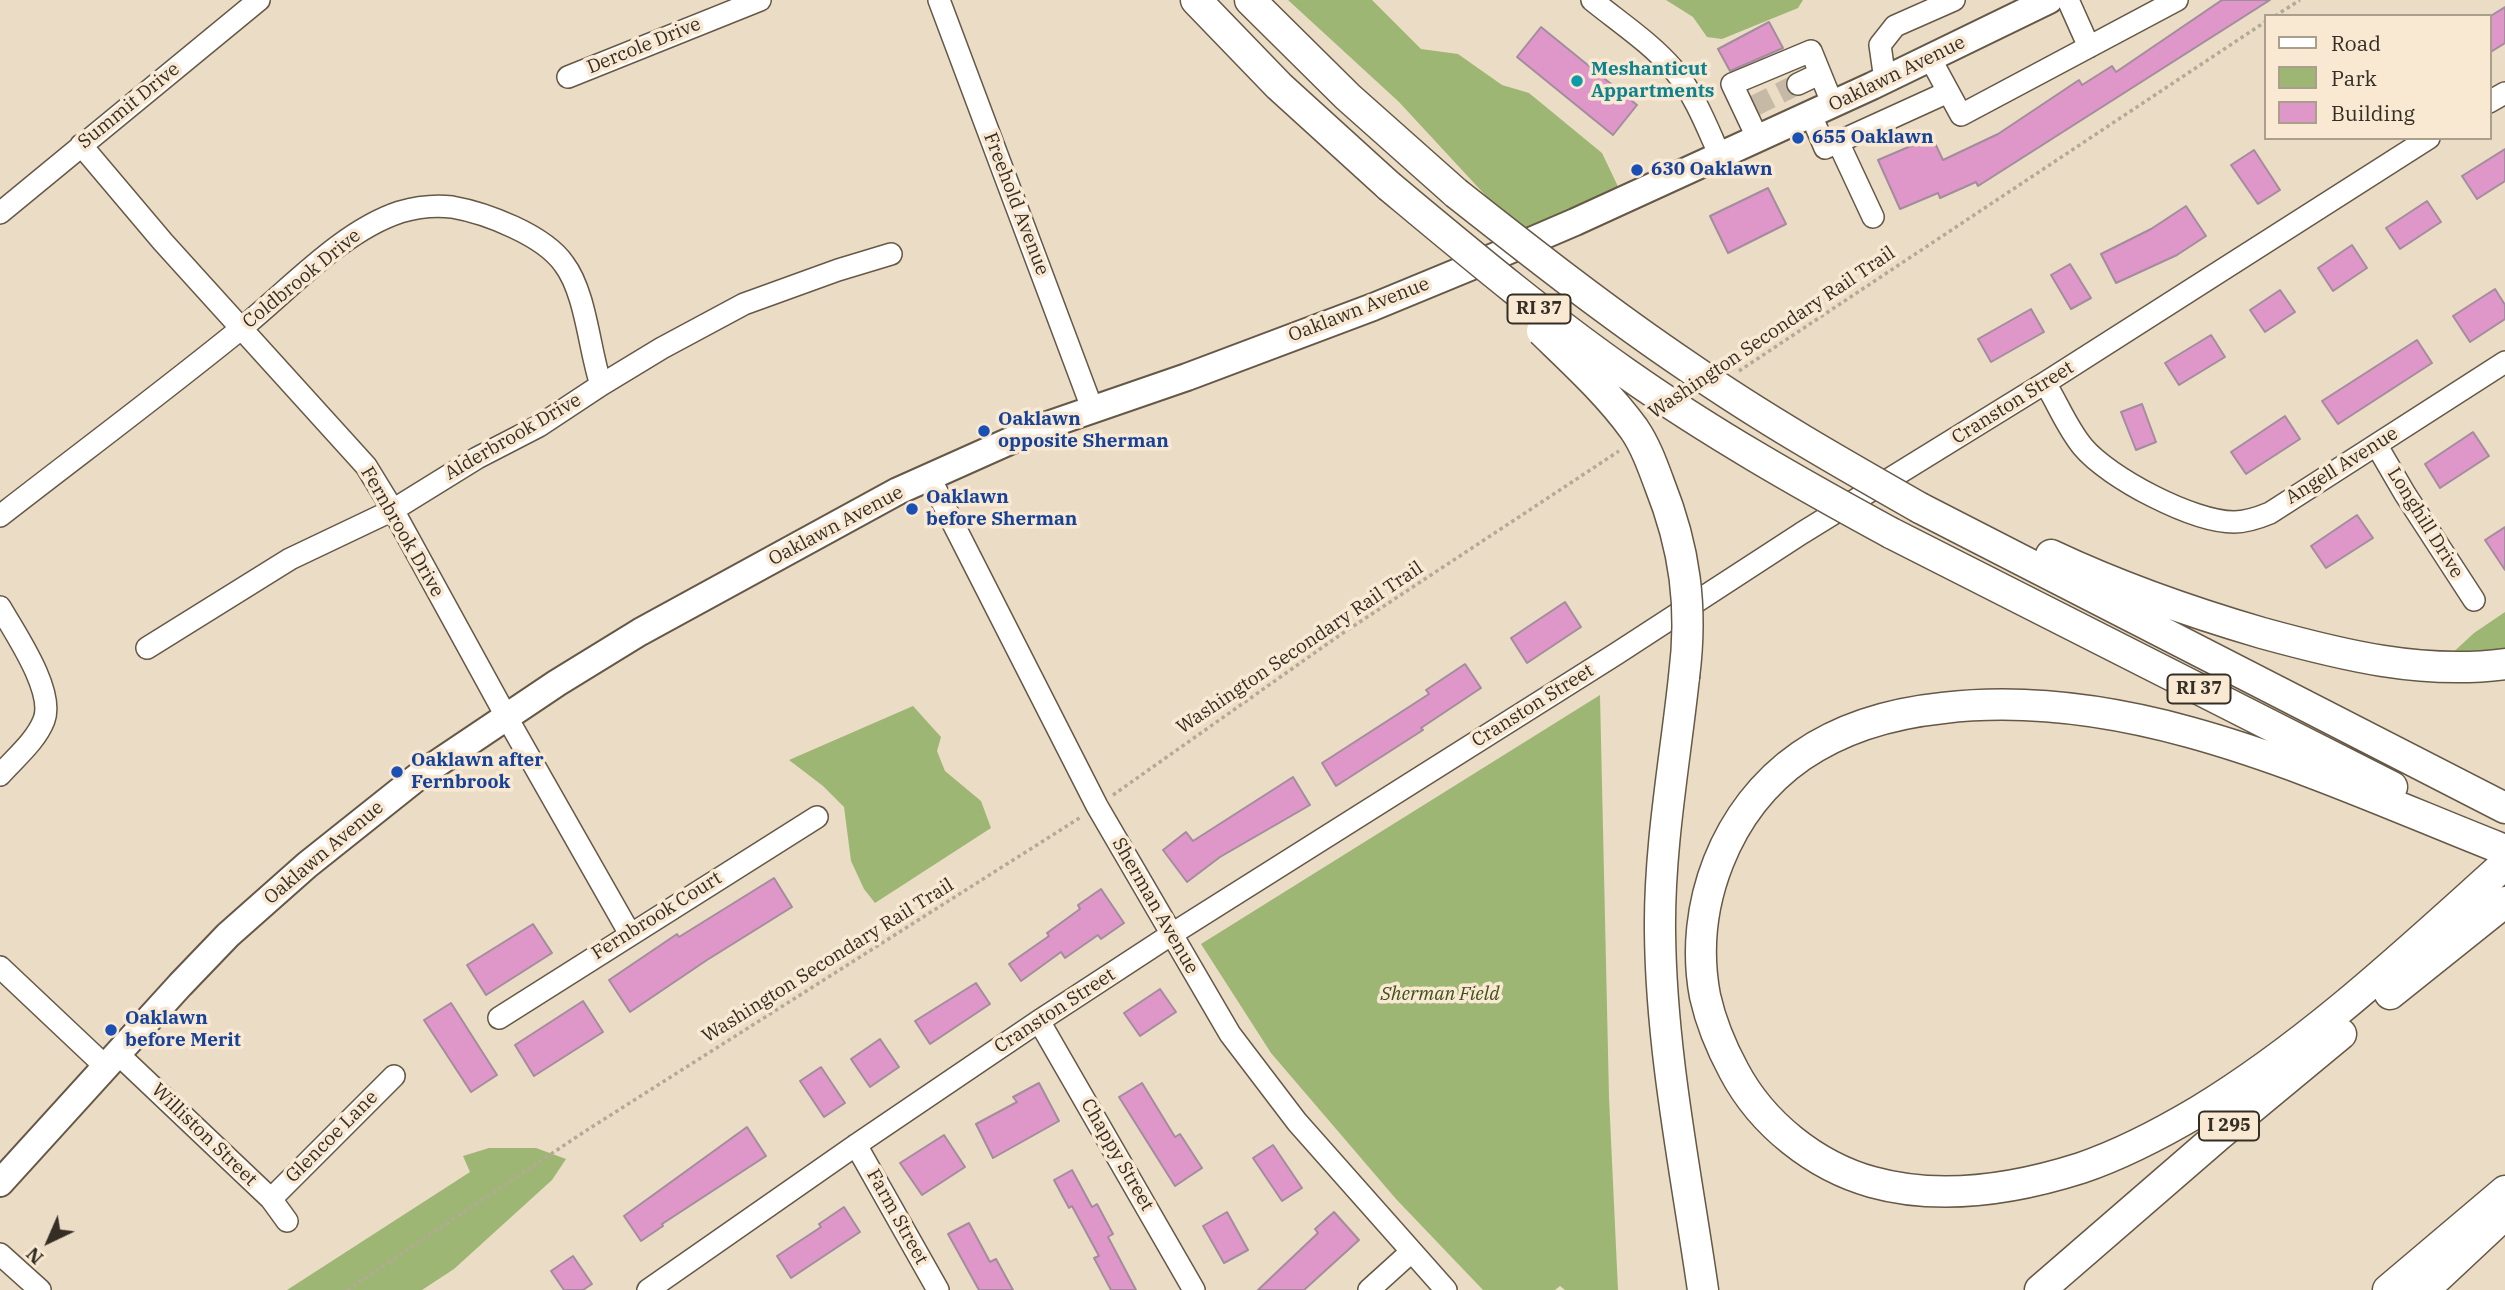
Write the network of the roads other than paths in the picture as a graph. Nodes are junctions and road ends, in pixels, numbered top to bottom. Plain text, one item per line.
1 (259, 0) edge
2 (760, 0) edge
3 (939, 0) edge
4 (1196, 0) edge
5 (1250, 0) edge
6 (1592, 0) edge
7 (1954, 0) edge
8 (2049, 0) edge
9 (2068, 0) edge
10 (2177, 0) edge
11 (2089, 47) junction
12 (1930, 58) junction
13 (1819, 74) junction
14 (568, 77) dead end
15 (1887, 79) junction
16 (1798, 84) tunnel mouth
17 (1948, 92) junction
18 (1822, 110) junction
19 (1902, 113) junction
20 (1758, 139) junction
21 (2426, 140) edge
22 (1838, 142) junction
23 (81, 145) junction
24 (1720, 156) junction
25 (1390, 186) junction
26 (0, 213) edge
27 (1873, 217) dead end
28 (891, 254) dead end
29 (242, 328) junction
30 (2505, 362) edge
31 (2045, 383) junction
32 (601, 385) junction
33 (1092, 408) junction
34 (2377, 446) junction
35 (930, 478) junction
36 (1927, 502) junction
37 (393, 510) junction
38 (0, 516) edge
39 (2474, 600) dead end
40 (0, 607) edge
41 (148, 648) dead end
42 (2505, 664) edge
43 (506, 716) junction
44 (0, 775) edge
45 (2505, 808) edge
46 (817, 817) dead end
47 (2505, 850) edge
48 (2505, 864) edge
49 (2497, 906) edge
50 (630, 934) junction
51 (1172, 934) junction
52 (0, 967) edge
53 (499, 1018) dead end
54 (1039, 1021) junction
55 (111, 1060) junction
56 (394, 1076) dead end
57 (856, 1145) junction
58 (0, 1183) edge
59 (2505, 1191) edge
60 (271, 1199) junction
61 (2505, 1214) edge
62 (287, 1222) dead end
63 (1411, 1252) junction
64 (0, 1254) edge
65 (670, 1284) edge
66 (40, 1290) edge
67 (648, 1290) edge
68 (938, 1290) edge
69 (1194, 1290) edge
70 (1369, 1290) edge
71 (1446, 1290) edge
72 (1703, 1290) edge
73 (2040, 1290) edge
74 (2388, 1290) edge
75 (2424, 1290) edge

1 - 23 street, Summit Drive
2 - 14 street, Dercole Drive
3 - 33 street, Freehold Avenue
4 - 25 highway, RI 37
5 - 36 highway, RI 37, bridge
6 - 24 street
7 - 15 street
8 - 12 main road, Oaklawn Avenue
9 - 11 street
10 - 11 street
11 - 17 street
12 - 15 main road, Oaklawn Avenue
12 - 17 street
13 - 16 street
13 - 18 street
13 - 20 street
15 - 18 main road, Oaklawn Avenue
15 - 19 street
17 - 19 street
18 - 20 main road, Oaklawn Avenue
18 - 22 street
19 - 22 street
20 - 24 main road, Oaklawn Avenue
21 - 31 street, Cranston Street
22 - 27 street
23 - 26 street, Summit Drive
23 - 29 street, Fernbrook Drive
24 - 33 main road, Oaklawn Avenue
25 - 47 highway, RI 37, bridge
25 - 72 highway, bridge
28 - 32 street, Alderbrook Drive
29 - 32 street, Coldbrook Drive
29 - 37 street, Fernbrook Drive
29 - 38 street, Coldbrook Drive
30 - 34 street, Angell Avenue
31 - 34 street, Angell Avenue
31 - 51 street, Cranston Street
32 - 37 street, Alderbrook Drive
33 - 35 main road, Oaklawn Avenue
34 - 39 street, Longhill Drive
35 - 43 main road, Oaklawn Avenue
35 - 51 street, Sherman Avenue
36 - 42 highway
36 - 45 highway, RI 37
37 - 41 street, Alderbrook Drive
37 - 43 street, Fernbrook Drive
40 - 44 street
43 - 50 street, Fernbrook Drive
43 - 55 main road, Oaklawn Avenue
46 - 50 street, Fernbrook Court
47 - 48 highway
49 - 73 highway, I 295
50 - 53 street, Fernbrook Court
51 - 54 street, Cranston Street
51 - 63 street, Sherman Avenue
52 - 55 street, Williston Street
54 - 57 street, Cranston Street
54 - 69 street, Chappy Street
55 - 58 main road, Oaklawn Avenue
55 - 60 street, Williston Street
56 - 60 street, Glencoe Lane
57 - 65 street, Cranston Street
57 - 68 street, Farm Street
59 - 74 highway
60 - 62 street, Williston Street
61 - 75 highway
63 - 70 street
63 - 71 street, Sherman Avenue
64 - 66 street
65 - 67 street, Cranston Street

